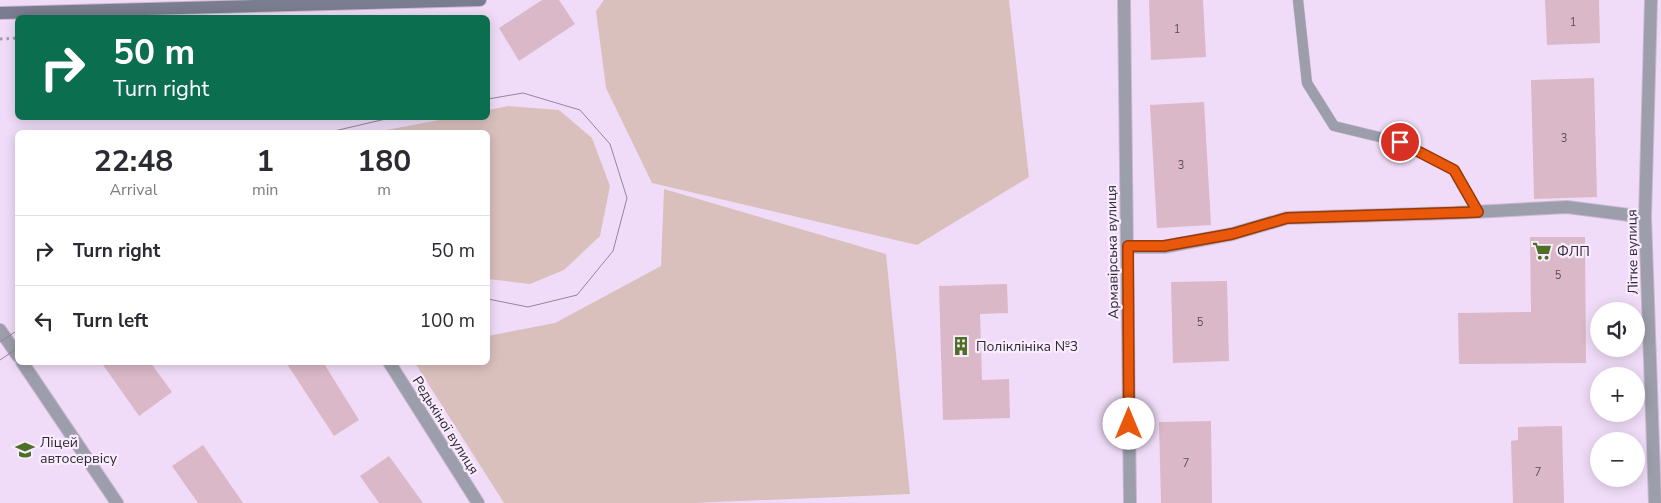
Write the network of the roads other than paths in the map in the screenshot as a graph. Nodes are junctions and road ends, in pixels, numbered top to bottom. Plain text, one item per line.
1 (480, 0) edge
2 (1124, 0) edge
3 (1298, 0) edge
4 (1651, 0) edge
5 (0, 13) edge
6 (1478, 212) junction
7 (1645, 217) junction
8 (1128, 246) junction
9 (0, 330) edge
10 (15, 352) edge
11 (24, 365) edge
12 (391, 365) edge
13 (117, 503) edge
14 (478, 503) edge
15 (1130, 503) edge
16 (1655, 503) edge

1 - 5 street
2 - 8 street, Армавірська вулиця
3 - 6 lane
4 - 7 street, Літке вулиця
6 - 7 street
6 - 8 street
7 - 16 street, Літке вулиця
8 - 15 street, Армавірська вулиця
9 - 10 street
11 - 13 street
12 - 14 street, Редькіної вулиця

